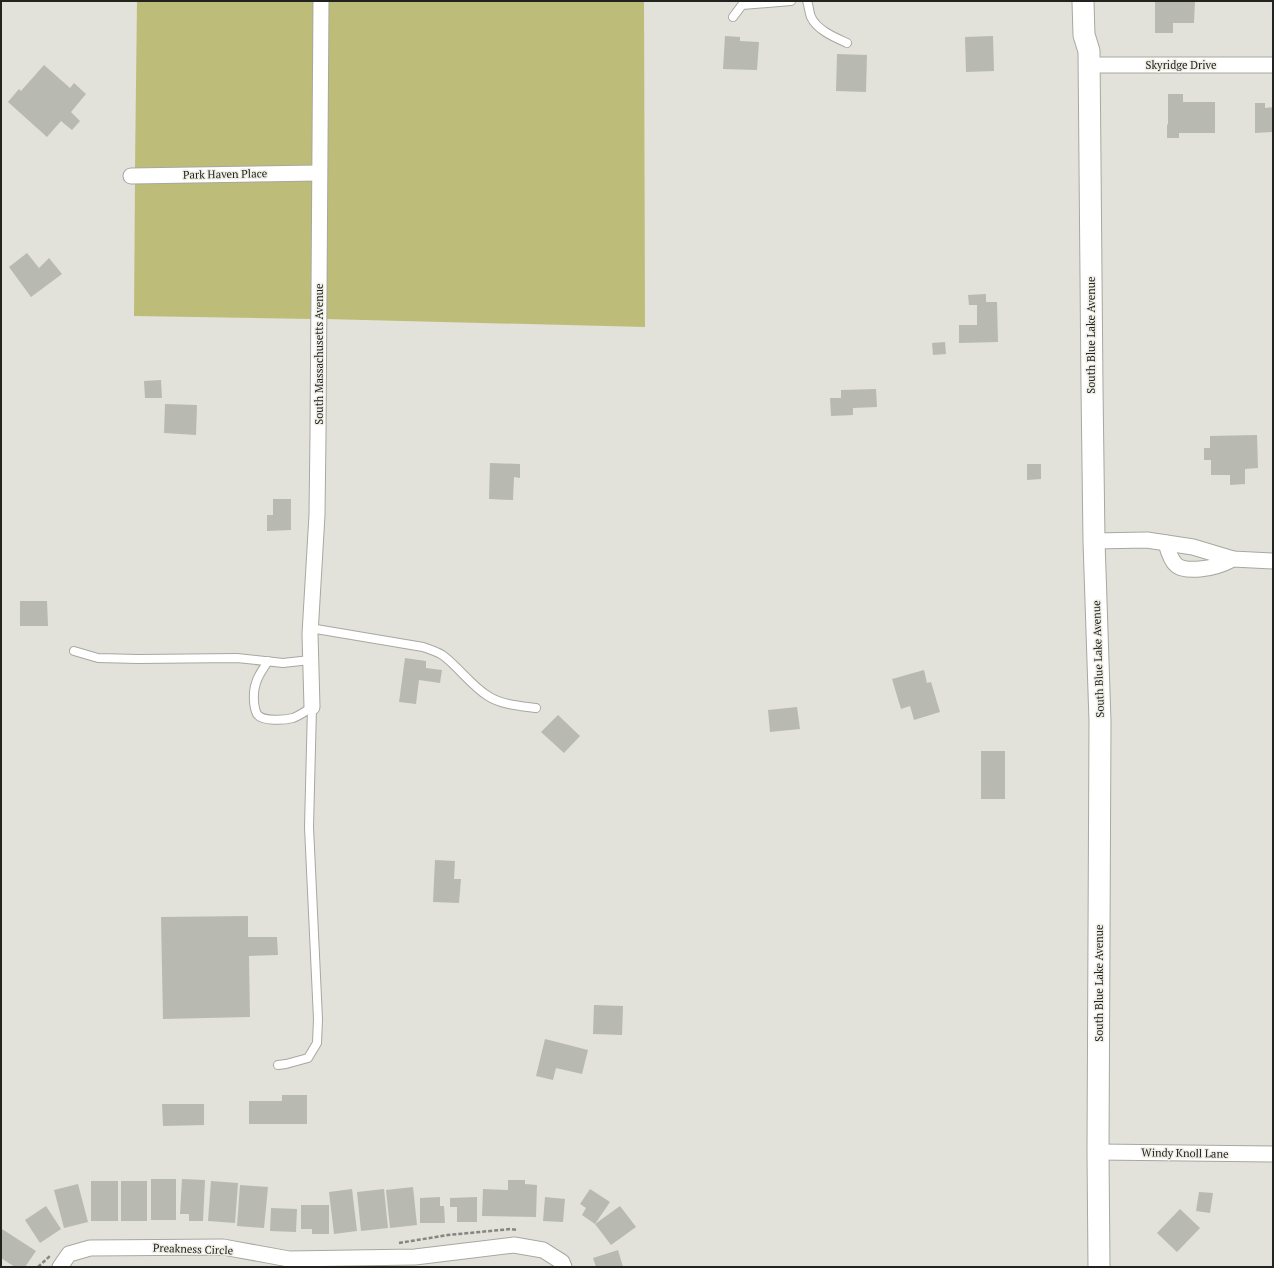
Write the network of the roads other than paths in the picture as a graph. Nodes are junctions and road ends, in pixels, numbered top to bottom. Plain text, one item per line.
1 (321, 1) edge
2 (791, 1) edge
3 (807, 1) edge
4 (1084, 1) edge
5 (1097, 1) edge
6 (733, 17) dead end
7 (847, 43) dead end
8 (1089, 58) junction
9 (1273, 65) edge
10 (319, 173) junction
11 (131, 176) dead end
12 (1094, 541) junction
13 (1166, 543) junction
14 (1233, 559) junction
15 (1273, 561) edge
16 (310, 628) junction
17 (74, 651) dead end
18 (310, 660) junction
19 (268, 661) junction
20 (312, 707) junction
21 (536, 708) dead end
22 (278, 1065) dead end
23 (1098, 1152) junction
24 (1273, 1154) edge
25 (415, 1262) edge
26 (60, 1267) edge
27 (564, 1267) edge
28 (1099, 1267) edge

1 - 10 street, South Massachusetts Avenue
2 - 6 lane
3 - 7 lane
4 - 8 main road, South Blue Lake Avenue
5 - 8 main road, South Blue Lake Avenue
8 - 9 street, Skyridge Drive
8 - 12 main road, South Blue Lake Avenue
10 - 11 street, Park Haven Place
10 - 16 street, South Massachusetts Avenue
12 - 13 street
12 - 23 main road, South Blue Lake Avenue
13 - 14 street
13 - 14 street
14 - 15 street
16 - 18 street, South Massachusetts Avenue
16 - 21 lane
17 - 19 lane
18 - 19 lane
18 - 20 street, South Massachusetts Avenue
19 - 20 lane
20 - 22 lane
23 - 24 street, Windy Knoll Lane
23 - 28 main road, South Blue Lake Avenue
25 - 26 street, Preakness Circle
25 - 27 street, Preakness Circle

